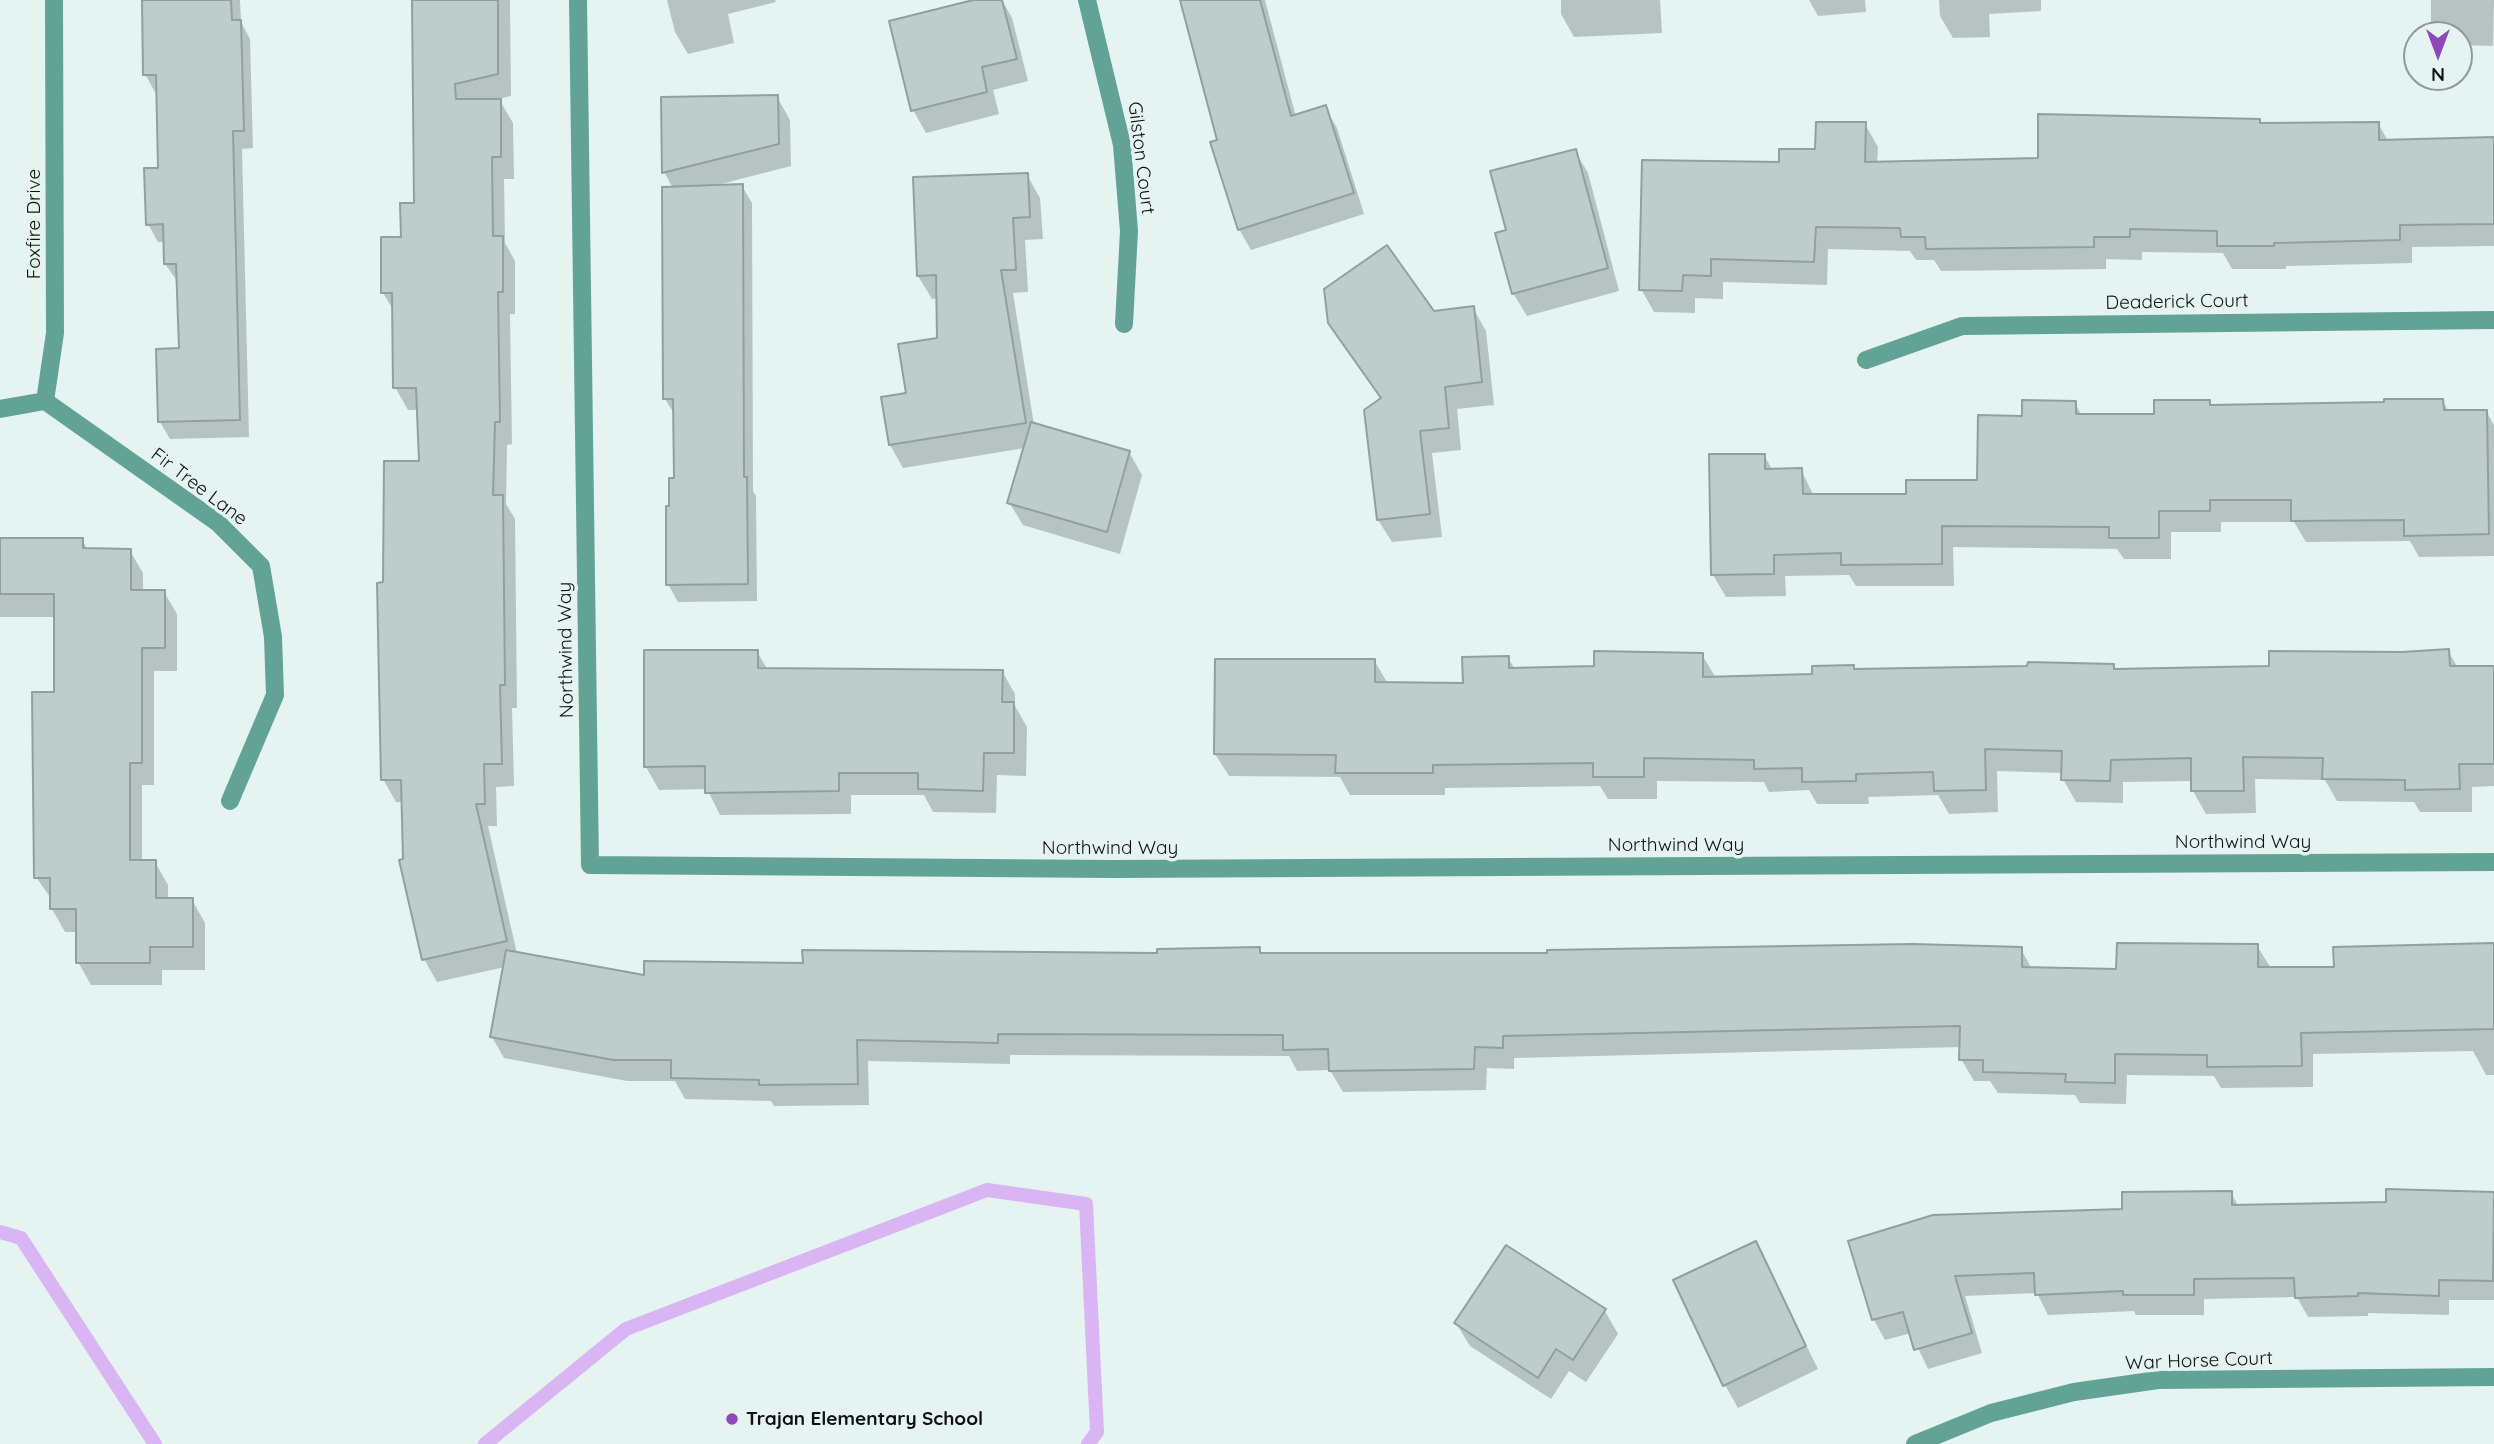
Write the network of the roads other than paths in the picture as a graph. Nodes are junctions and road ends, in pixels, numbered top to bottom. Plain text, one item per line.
1 (54, 0) edge
2 (578, 0) edge
3 (1087, 0) edge
4 (2494, 320) edge
5 (1124, 324) dead end
6 (1866, 360) dead end
7 (45, 401) junction
8 (0, 409) edge
9 (230, 801) dead end
10 (2494, 862) edge
11 (2494, 1377) edge
12 (1915, 1444) edge

1 - 7 street, Foxfire Drive
2 - 10 street, Northwind Way
3 - 5 street, Gilston Court
4 - 6 street, Deaderick Court
7 - 8 street
7 - 9 street, Fir Tree Lane
11 - 12 street, War Horse Court

